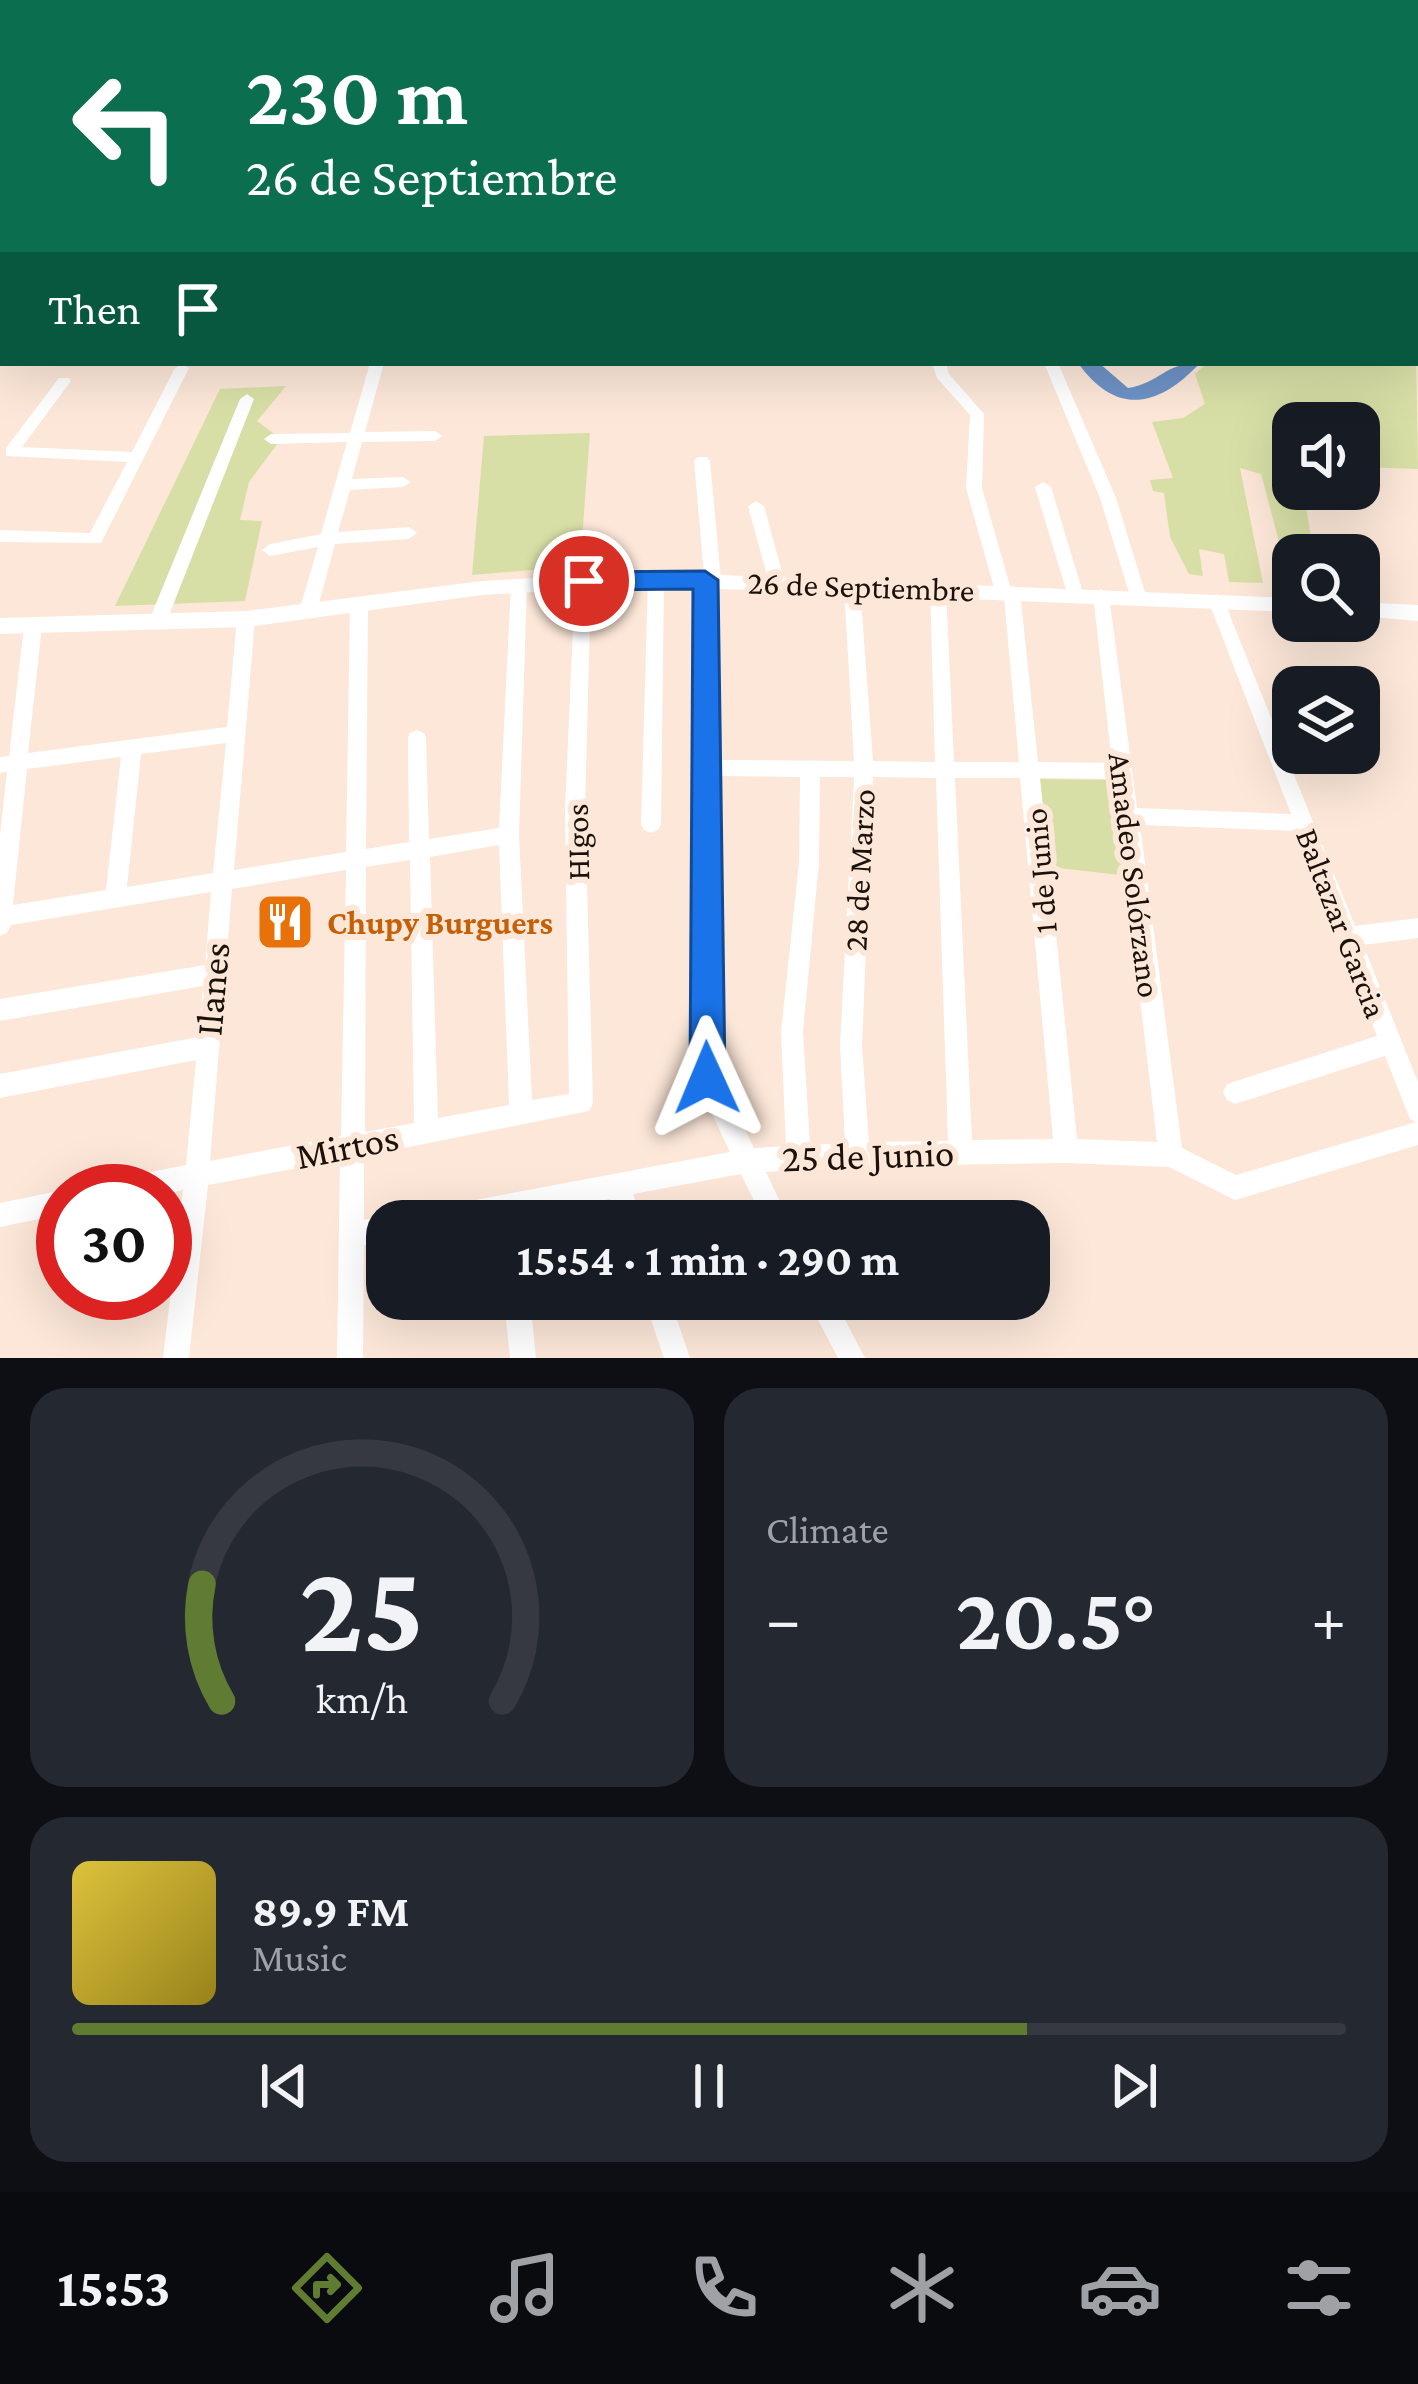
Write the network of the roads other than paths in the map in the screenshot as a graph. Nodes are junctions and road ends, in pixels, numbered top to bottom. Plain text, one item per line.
1 (376, 366) edge
2 (940, 366) edge
3 (1052, 366) edge
4 (182, 368) dead end
5 (64, 381) dead end
6 (248, 398) dead end
7 (435, 436) dead end
8 (354, 437) junction
9 (271, 439) dead end
10 (4, 457) edge
11 (137, 457) junction
12 (702, 461) dead end
13 (403, 482) dead end
14 (341, 484) junction
15 (1043, 487) dead end
16 (756, 506) dead end
17 (409, 533) dead end
18 (0, 536) edge
19 (95, 538) junction
20 (119, 539) dead end
21 (327, 539) junction
22 (270, 550) dead end
23 (656, 578) junction
24 (709, 580) junction
25 (584, 581) junction
26 (777, 583) junction
27 (519, 585) junction
28 (852, 586) junction
29 (938, 589) junction
30 (1008, 591) junction
31 (1076, 593) junction
32 (1101, 595) junction
33 (1138, 596) junction
34 (1216, 600) junction
35 (359, 604) junction
36 (1272, 604) edge
37 (308, 610) junction
38 (1380, 610) edge
39 (1418, 613) edge
40 (245, 619) junction
41 (157, 623) junction
42 (0, 626) edge
43 (33, 626) junction
44 (234, 734) junction
45 (417, 738) dead end
46 (131, 747) junction
47 (8, 764) edge
48 (708, 768) junction
49 (810, 769) junction
50 (864, 769) junction
51 (948, 770) junction
52 (1031, 770) junction
53 (1121, 771) junction
54 (1128, 816) junction
55 (1303, 823) junction
56 (651, 824) dead end
57 (509, 835) junction
58 (423, 850) junction
59 (354, 861) junction
60 (221, 881) junction
61 (116, 898) junction
62 (1, 917) edge
63 (0, 928) edge
64 (1418, 928) edge
65 (1348, 937) junction
66 (214, 974) junction
67 (0, 1010) edge
68 (207, 1047) junction
69 (1402, 1054) edge
70 (0, 1086) edge
71 (1235, 1092) dead end
72 (581, 1103) joint
73 (1418, 1112) edge
74 (521, 1113) junction
75 (426, 1130) junction
76 (1418, 1133) edge
77 (355, 1145) junction
78 (1066, 1150) junction
79 (960, 1151) junction
80 (858, 1154) junction
81 (1171, 1156) junction
82 (799, 1157) junction
83 (745, 1161) junction
84 (197, 1173) junction
85 (192, 1174) edge
86 (617, 1183) junction
87 (555, 1200) edge
88 (623, 1200) edge
89 (766, 1200) edge
90 (36, 1208) edge
91 (0, 1215) edge
92 (366, 1232) edge
93 (353, 1235) junction
94 (519, 1320) edge
95 (664, 1320) edge
96 (831, 1320) edge
97 (176, 1358) edge
98 (350, 1358) edge
99 (523, 1358) edge
100 (677, 1358) edge
101 (852, 1358) edge

1 - 8 street
2 - 30 street, 1 de Junio
3 - 33 street
4 - 11 street
5 - 10 street
6 - 41 street
7 - 8 street
8 - 9 street
8 - 14 street
10 - 11 street
11 - 19 street
12 - 24 street
13 - 14 street
14 - 21 street
15 - 31 street
16 - 26 street
17 - 21 street
18 - 19 street
19 - 20 street
21 - 22 street
21 - 37 street
23 - 24 street, 26 de Septiembre
23 - 25 street, 26 de Septiembre
23 - 56 street
24 - 26 street, 26 de Septiembre
24 - 48 street
25 - 27 street, 26 de Septiembre
25 - 72 street, HIgos
26 - 28 street, 26 de Septiembre
27 - 35 street, 26 de Septiembre
27 - 57 street
28 - 29 street, 26 de Septiembre
28 - 50 street, 28 de Marzo
29 - 30 street, 26 de Septiembre
29 - 51 street
30 - 31 street, 26 de Septiembre
30 - 52 street, 1 de Junio
31 - 32 street, 26 de Septiembre
32 - 33 street, 26 de Septiembre
32 - 53 street, Amadeo Solórzano
33 - 34 street, 26 de Septiembre
34 - 36 street, 26 de Septiembre
34 - 55 street, Baltazar Garcia
35 - 37 street, 26 de Septiembre
35 - 59 street
37 - 40 street, 26 de Septiembre
38 - 39 street
40 - 41 street, 26 de Septiembre
40 - 44 street, Ilanes
41 - 43 street, 26 de Septiembre
42 - 43 street, 26 de Septiembre
43 - 47 street
44 - 46 street
44 - 60 street, Ilanes
45 - 58 street
46 - 47 street
46 - 61 street
47 - 62 street
48 - 49 street
48 - 83 street
49 - 50 street
49 - 82 street
50 - 51 street
50 - 80 street, 28 de Marzo
51 - 52 street
51 - 79 street
52 - 53 street
52 - 78 street, 1 de Junio
53 - 54 street, Amadeo Solórzano
54 - 55 street
54 - 81 street, Amadeo Solórzano
55 - 65 street, Baltazar Garcia
57 - 58 street
57 - 74 street
58 - 59 street
58 - 75 street
59 - 60 street
59 - 77 street
60 - 61 street
60 - 66 street, Ilanes
61 - 62 street
62 - 63 street
64 - 65 street
65 - 69 street, Baltazar Garcia
66 - 67 street
66 - 68 street, Ilanes
68 - 70 street
68 - 84 street, Ilanes
69 - 71 street
69 - 73 street, Baltazar Garcia
72 - 74 street, Mirtos
74 - 75 street, Mirtos
75 - 77 street, Mirtos
76 - 81 street
77 - 84 street, Mirtos
77 - 93 street
78 - 79 street, 25 de Junio
78 - 81 street, 25 de Junio
79 - 80 street, 25 de Junio
80 - 82 street, 25 de Junio
82 - 83 street, 25 de Junio
83 - 86 street, 25 de Junio
83 - 89 street
84 - 85 street, Mirtos
84 - 97 street, Ilanes
86 - 87 street, 25 de Junio
86 - 88 street
90 - 91 street
92 - 93 street
93 - 98 street
94 - 99 street
95 - 100 street
96 - 101 street

